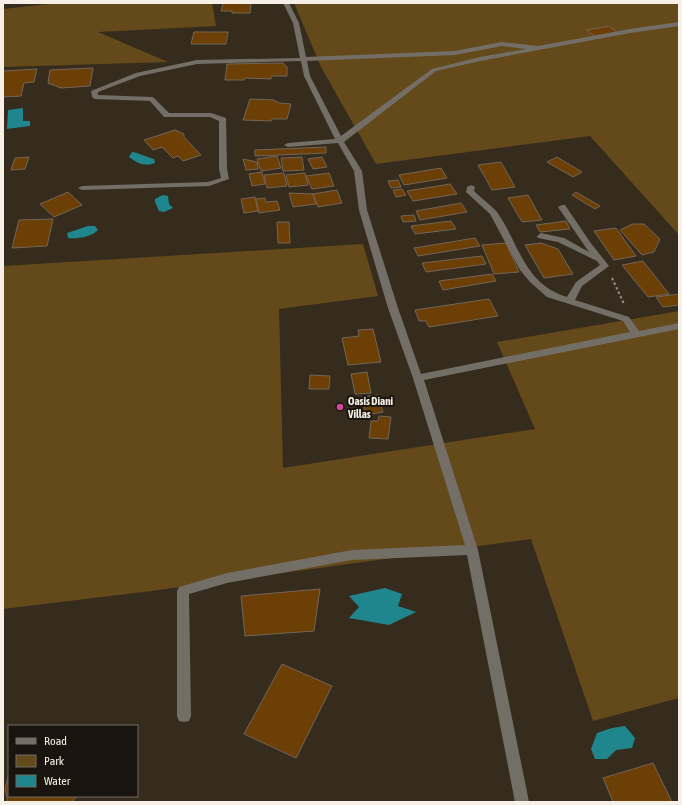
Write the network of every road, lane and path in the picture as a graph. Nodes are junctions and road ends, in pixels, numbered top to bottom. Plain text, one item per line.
1 (286, 3) edge
2 (679, 24) edge
3 (538, 48) junction
4 (304, 59) junction
5 (340, 141) junction
6 (288, 145) dead end
7 (471, 187) dead end
8 (82, 188) dead end
9 (562, 207) dead end
10 (541, 236) dead end
11 (605, 266) junction
12 (570, 300) junction
13 (626, 319) junction
14 (679, 326) edge
15 (637, 335) junction
16 (418, 378) junction
17 (472, 550) junction
18 (184, 716) dead end
19 (522, 802) edge

1 - 4 street
2 - 3 street
3 - 4 street
3 - 5 street
4 - 5 street
4 - 8 street
5 - 6 street
5 - 16 street
7 - 12 street
9 - 11 street
10 - 11 street
11 - 12 street
11 - 13 path
12 - 13 street
13 - 15 street
14 - 15 street
15 - 16 street
16 - 17 street
17 - 18 street
17 - 19 street

